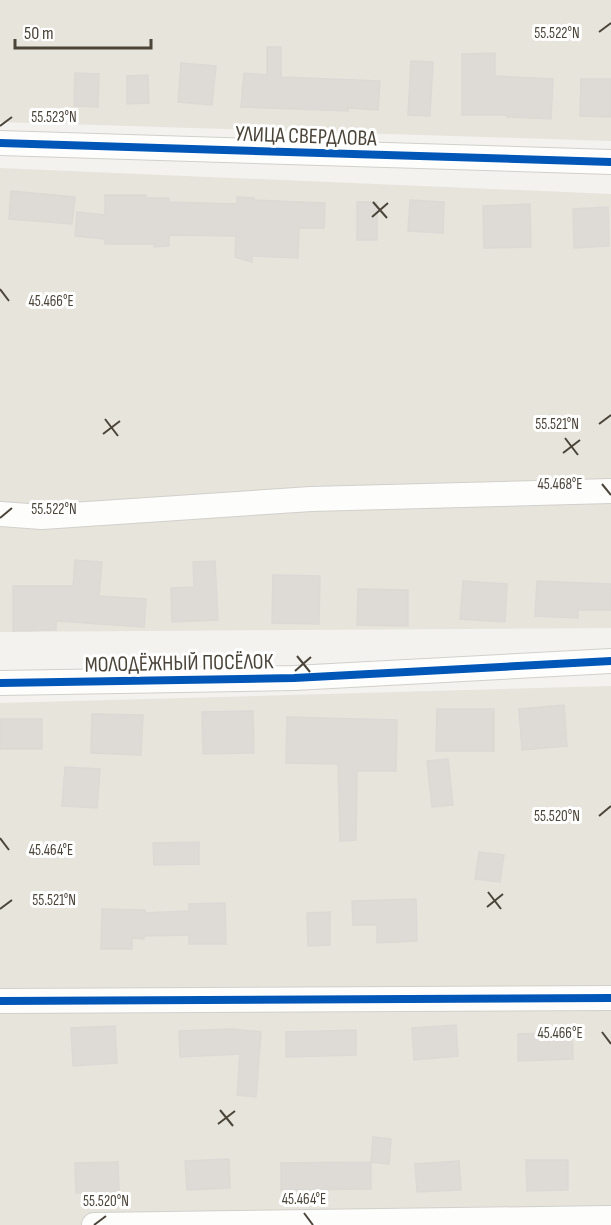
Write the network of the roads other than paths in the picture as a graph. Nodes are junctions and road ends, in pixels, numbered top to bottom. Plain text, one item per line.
1 (0, 143) edge
2 (611, 162) edge
3 (611, 491) edge
4 (0, 514) edge
5 (611, 661) edge
6 (0, 683) edge
7 (611, 998) edge
8 (0, 1001) edge
9 (611, 1218) edge
10 (94, 1225) edge

1 - 2 street, УЛИЦА СВЕРДЛОВА
3 - 4 street
5 - 6 street, МОЛОДЁЖНЫЙ ПОСЁЛОК
7 - 8 street
9 - 10 street

